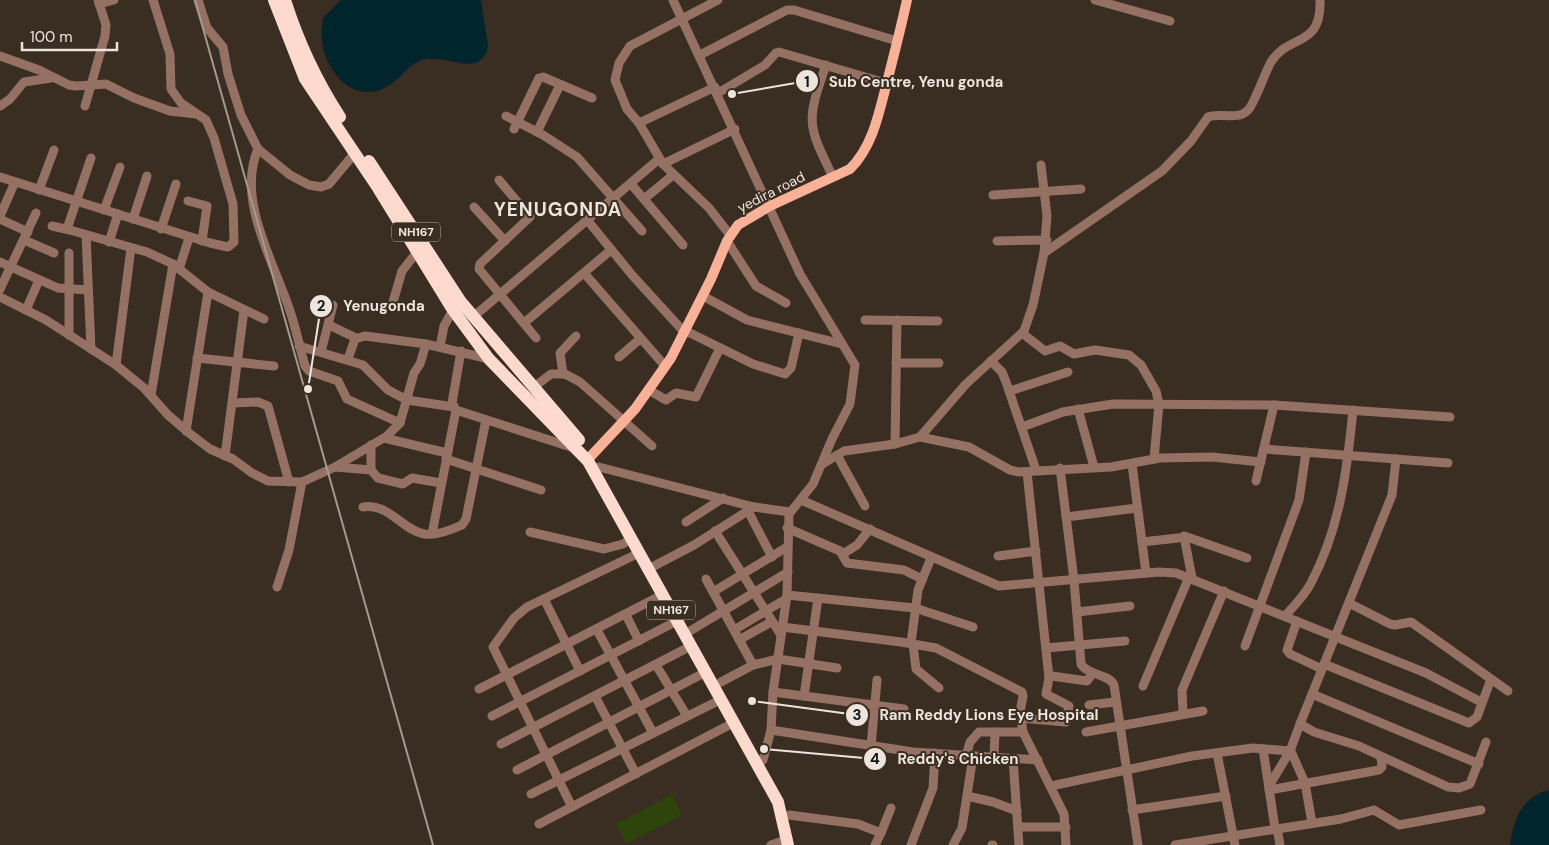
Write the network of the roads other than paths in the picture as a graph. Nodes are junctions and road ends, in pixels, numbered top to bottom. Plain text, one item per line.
1 (114, 0) edge
2 (153, 0) edge
3 (198, 0) edge
4 (274, 0) edge
5 (285, 0) edge
6 (673, 0) edge
7 (718, 0) edge
8 (907, 0) edge
9 (1096, 0) edge
10 (1320, 0) edge
11 (98, 2) edge
12 (682, 18) junction
13 (1170, 21) dead end
14 (897, 41) junction
15 (700, 55) junction
16 (0, 56) edge
17 (826, 65) junction
18 (51, 78) junction
19 (886, 83) junction
20 (91, 84) junction
21 (560, 85) junction
22 (717, 90) junction
23 (592, 98) dead end
24 (0, 106) edge
25 (85, 106) dead end
26 (197, 114) junction
27 (506, 116) dead end
28 (639, 123) junction
29 (516, 125) junction
30 (735, 129) junction
31 (537, 132) junction
32 (258, 149) junction
33 (54, 150) dead end
34 (354, 154) junction
35 (91, 158) dead end
36 (661, 162) junction
37 (1041, 164) dead end
38 (120, 167) dead end
39 (673, 175) junction
40 (147, 176) dead end
41 (0, 177) edge
42 (834, 178) junction
43 (499, 180) dead end
44 (15, 182) junction
45 (176, 184) dead end
46 (631, 184) junction
47 (1081, 189) dead end
48 (38, 190) junction
49 (1044, 191) junction
50 (993, 195) dead end
51 (615, 198) junction
52 (644, 199) junction
53 (188, 200) dead end
54 (76, 201) junction
55 (770, 206) junction
56 (474, 208) dead end
57 (104, 210) junction
58 (36, 213) dead end
59 (118, 214) junction
60 (0, 218) edge
61 (133, 219) junction
62 (588, 221) junction
63 (52, 226) dead end
64 (161, 229) junction
65 (70, 230) junction
66 (642, 231) dead end
67 (86, 235) junction
68 (26, 236) junction
69 (189, 238) junction
70 (729, 238) junction
71 (505, 240) junction
72 (1046, 240) junction
73 (202, 241) junction
74 (109, 242) junction
75 (997, 242) dead end
76 (683, 245) dead end
77 (132, 248) junction
78 (611, 250) junction
79 (417, 252) junction
80 (1044, 252) junction
81 (54, 253) dead end
82 (68, 253) dead end
83 (0, 262) edge
84 (176, 266) junction
85 (11, 267) junction
86 (584, 273) junction
87 (40, 280) junction
88 (0, 289) edge
89 (70, 290) junction
90 (88, 290) junction
91 (208, 292) junction
92 (501, 296) junction
93 (703, 296) junction
94 (0, 297) edge
95 (393, 302) dead end
96 (786, 303) dead end
97 (333, 305) dead end
98 (26, 310) junction
99 (244, 310) junction
100 (453, 310) junction
101 (473, 317) junction
102 (264, 319) dead end
103 (864, 320) dead end
104 (897, 320) junction
105 (938, 321) dead end
106 (524, 323) junction
107 (329, 325) junction
108 (686, 332) junction
109 (799, 333) junction
110 (1022, 333) junction
111 (69, 335) junction
112 (576, 336) dead end
113 (356, 338) junction
114 (536, 338) dead end
115 (640, 339) junction
116 (426, 344) junction
117 (842, 344) junction
118 (299, 346) junction
119 (440, 347) junction
120 (720, 348) junction
121 (91, 349) junction
122 (461, 351) junction
123 (322, 352) junction
124 (618, 357) dead end
125 (197, 358) junction
126 (489, 358) junction
127 (348, 359) junction
128 (991, 361) junction
129 (238, 362) junction
130 (896, 362) junction
131 (939, 363) dead end
132 (116, 365) junction
133 (274, 366) dead end
134 (665, 366) junction
135 (1068, 372) dead end
136 (563, 374) junction
137 (534, 387) junction
138 (649, 390) junction
139 (1010, 392) junction
140 (151, 395) junction
141 (407, 400) junction
142 (232, 403) junction
143 (1159, 404) junction
144 (1274, 405) junction
145 (455, 409) junction
146 (1078, 409) junction
147 (1353, 410) junction
148 (1450, 417) dead end
149 (486, 420) junction
150 (624, 422) junction
151 (400, 423) junction
152 (1022, 427) junction
153 (186, 431) junction
154 (920, 437) junction
155 (384, 438) junction
156 (895, 444) junction
157 (371, 445) junction
158 (652, 446) dead end
159 (576, 448) junction
160 (1264, 449) junction
161 (1306, 452) junction
162 (837, 455) junction
163 (1349, 455) junction
164 (226, 456) junction
165 (446, 456) junction
166 (591, 456) junction
167 (1396, 458) junction
168 (1154, 459) junction
169 (1261, 462) junction
170 (1448, 463) dead end
171 (1132, 464) junction
172 (821, 466) junction
173 (335, 467) junction
174 (600, 467) junction
175 (1094, 467) junction
176 (1060, 468) junction
177 (476, 469) junction
178 (371, 470) junction
179 (1032, 471) junction
180 (1256, 481) dead end
181 (289, 482) junction
182 (302, 482) junction
183 (441, 483) junction
184 (541, 490) dead end
185 (723, 498) junction
186 (801, 500) junction
187 (865, 506) dead end
188 (363, 507) dead end
189 (1137, 508) junction
190 (751, 509) junction
191 (790, 512) junction
192 (1066, 518) junction
193 (686, 522) dead end
194 (788, 528) junction
195 (870, 529) junction
196 (715, 531) junction
197 (530, 532) dead end
198 (432, 534) junction
199 (1184, 536) junction
200 (631, 538) junction
201 (1142, 542) junction
202 (787, 547) junction
203 (1036, 551) junction
204 (639, 553) junction
205 (843, 554) junction
206 (998, 556) dead end
207 (772, 557) junction
208 (931, 558) junction
209 (1247, 558) dead end
210 (654, 566) junction
211 (788, 572) junction
212 (1146, 573) junction
213 (742, 576) junction
214 (1191, 578) junction
215 (706, 579) dead end
216 (922, 579) junction
217 (1074, 580) junction
218 (1040, 584) junction
219 (277, 587) dead end
220 (1224, 591) junction
221 (713, 592) junction
222 (752, 593) junction
223 (662, 595) junction
224 (787, 597) junction
225 (818, 598) junction
226 (544, 599) junction
227 (1349, 603) junction
228 (1130, 606) dead end
229 (1261, 606) junction
230 (915, 608) junction
231 (723, 610) junction
232 (764, 612) junction
233 (1077, 612) junction
234 (626, 615) junction
235 (1285, 616) junction
236 (677, 620) junction
237 (1297, 621) junction
238 (771, 622) junction
239 (972, 628) dead end
240 (597, 630) junction
241 (734, 630) junction
242 (813, 630) junction
243 (690, 631) junction
244 (782, 631) junction
245 (1335, 636) junction
246 (739, 640) junction
247 (639, 641) junction
248 (1125, 641) dead end
249 (912, 643) junction
250 (567, 645) junction
251 (1079, 645) junction
252 (691, 646) junction
253 (1245, 646) dead end
254 (1046, 648) junction
255 (610, 655) junction
256 (778, 659) junction
257 (808, 663) junction
258 (656, 665) junction
259 (753, 665) junction
260 (1323, 667) junction
261 (837, 668) dead end
262 (580, 670) junction
263 (706, 672) junction
264 (1093, 673) junction
265 (506, 676) junction
266 (1049, 678) junction
267 (1492, 679) junction
268 (877, 680) dead end
269 (625, 681) junction
270 (721, 682) junction
271 (1143, 686) dead end
272 (939, 688) dead end
273 (479, 690) dead end
274 (672, 690) junction
275 (1508, 690) dead end
276 (773, 692) junction
277 (1312, 694) junction
278 (595, 696) junction
279 (804, 696) junction
280 (722, 700) junction
281 (518, 701) junction
282 (1115, 702) junction
283 (1481, 702) junction
284 (1089, 705) dead end
285 (875, 706) junction
286 (639, 707) junction
287 (904, 709) dead end
288 (1203, 711) dead end
289 (1183, 714) junction
290 (492, 716) dead end
291 (686, 716) junction
292 (1020, 718) junction
293 (608, 722) junction
294 (735, 722) junction
295 (1300, 724) junction
296 (1119, 726) junction
297 (532, 728) junction
298 (771, 730) junction
299 (995, 732) junction
300 (1023, 732) junction
301 (1086, 732) dead end
302 (653, 733) junction
303 (1486, 742) dead end
304 (501, 744) dead end
305 (871, 746) junction
306 (622, 748) junction
307 (1263, 749) junction
308 (1290, 750) junction
309 (935, 753) junction
310 (1218, 753) junction
311 (545, 754) junction
312 (969, 756) junction
313 (1381, 757) junction
314 (994, 758) junction
315 (1013, 759) junction
316 (764, 760) junction
317 (1038, 760) junction
318 (1479, 764) junction
319 (1126, 769) junction
320 (517, 770) dead end
321 (636, 774) junction
322 (558, 780) junction
323 (1305, 783) junction
324 (1051, 786) junction
325 (1269, 788) junction
326 (531, 794) dead end
327 (967, 796) junction
328 (1226, 796) junction
329 (572, 807) junction
330 (891, 808) dead end
331 (1132, 810) junction
332 (1481, 810) dead end
333 (1017, 811) junction
334 (789, 815) junction
335 (1312, 823) junction
336 (539, 824) dead end
337 (1018, 827) junction
338 (1066, 827) junction
339 (1276, 828) junction
340 (881, 833) junction
341 (1235, 840) edge
342 (791, 843) edge
343 (771, 845) edge
344 (875, 845) edge
345 (911, 845) edge
346 (953, 845) edge
347 (1019, 845) edge
348 (1066, 845) edge
349 (1138, 845) edge
350 (1175, 845) edge
351 (1280, 845) edge

1 - 11 street
2 - 26 street
3 - 32 street
4 - 34 highway, NH167
5 - 101 highway, NH167
6 - 12 street
7 - 12 street
8 - 14 main road, yedira road
9 - 13 street
10 - 80 street
11 - 20 street
12 - 15 street
12 - 28 street
14 - 15 street
14 - 19 main road, yedira road
15 - 22 street
16 - 18 street
17 - 19 street
17 - 22 street
17 - 42 street
18 - 20 street
18 - 24 street
19 - 42 main road, yedira road
20 - 25 street
20 - 26 street
21 - 23 street
21 - 29 street
21 - 31 street
22 - 28 street
22 - 30 street
26 - 73 street
27 - 29 street
28 - 36 street
29 - 31 street
30 - 36 street
30 - 55 street
31 - 51 street
32 - 34 street
32 - 118 street
33 - 48 street
34 - 79 highway, NH167
35 - 54 street
36 - 39 street
36 - 46 street
37 - 49 street
38 - 57 street
39 - 52 street
39 - 70 street
40 - 61 street
41 - 44 street
42 - 55 main road, yedira road
43 - 71 street
44 - 48 street
44 - 60 street
45 - 64 street
46 - 51 street
46 - 52 street
47 - 49 street
48 - 54 street
49 - 50 street
49 - 72 street
51 - 62 street
51 - 66 street
52 - 76 street
53 - 73 street
54 - 57 street
54 - 65 street
55 - 70 main road, yedira road
55 - 117 street
56 - 71 street
57 - 59 street
58 - 68 street
59 - 61 street
59 - 74 street
60 - 68 street
61 - 64 street
62 - 78 street
62 - 92 street
63 - 65 street
64 - 69 street
65 - 67 street
67 - 74 street
67 - 90 street
68 - 81 street
68 - 85 street
69 - 73 street
69 - 84 street
70 - 93 main road, yedira road
70 - 96 street
71 - 92 street
72 - 75 street
72 - 80 street
74 - 77 street
77 - 84 street
77 - 132 street
78 - 86 street
78 - 108 street
79 - 95 street
79 - 100 highway, NH167
80 - 110 street
82 - 89 street
83 - 85 street
84 - 91 street
84 - 140 street
85 - 87 street
85 - 88 street
86 - 106 street
86 - 115 street
87 - 89 street
87 - 98 street
89 - 90 street
89 - 111 street
90 - 121 street
91 - 99 street
91 - 125 street
92 - 101 street
92 - 106 street
93 - 108 main road, yedira road
93 - 109 street
94 - 98 street
97 - 107 street
98 - 111 street
99 - 102 street
99 - 129 street
100 - 119 street
100 - 126 highway, NH167
101 - 137 highway, NH167
103 - 104 street
104 - 105 street
104 - 130 street
106 - 114 street
107 - 113 street
107 - 123 street
108 - 120 street
108 - 134 main road, yedira road
109 - 117 street
109 - 120 street
110 - 128 street
110 - 143 street
111 - 121 street
112 - 136 street
113 - 116 street
113 - 127 street
115 - 124 street
115 - 134 street
116 - 119 street
116 - 141 street
117 - 172 street
118 - 123 street
118 - 151 street
119 - 122 street
120 - 138 street
121 - 132 street
122 - 126 street
122 - 145 street
123 - 127 street
125 - 129 street
125 - 153 street
126 - 159 highway, NH167
127 - 141 street
128 - 139 street
128 - 154 street
129 - 133 street
129 - 142 street
130 - 131 street
130 - 156 street
132 - 140 street
134 - 138 main road, yedira road
135 - 139 street
136 - 137 street
136 - 150 street
137 - 166 highway, NH167
138 - 150 main road, yedira road
139 - 152 street
140 - 153 street
141 - 145 street
141 - 151 street
142 - 164 street
142 - 181 street
143 - 144 street
143 - 146 street
143 - 168 street
144 - 147 street
144 - 160 street
145 - 149 street
145 - 165 street
146 - 152 street
146 - 175 street
147 - 148 street
147 - 163 street
149 - 159 street
149 - 177 street
150 - 158 street
150 - 166 main road, yedira road
151 - 155 street
152 - 179 street
153 - 164 street
154 - 156 street
154 - 179 street
155 - 157 street
155 - 165 street
156 - 162 street
157 - 173 street
157 - 178 street
159 - 200 highway, NH167
160 - 161 street
160 - 169 street
161 - 163 street
161 - 229 street
162 - 172 street
162 - 187 street
163 - 167 street
163 - 235 street
164 - 181 street
165 - 177 street
165 - 183 street
166 - 174 highway, NH167
167 - 170 street
167 - 227 street
168 - 169 street
168 - 171 street
169 - 180 street
171 - 175 street
171 - 189 street
172 - 186 street
173 - 178 street
173 - 182 street
174 - 185 street
174 - 210 highway, NH167
175 - 176 street
176 - 179 street
176 - 192 street
177 - 184 street
177 - 198 street
178 - 183 street
179 - 203 street
181 - 182 street
182 - 219 street
183 - 198 street
185 - 190 street
185 - 193 street
186 - 191 street
186 - 195 street
188 - 198 street
189 - 192 street
189 - 201 street
190 - 191 street
190 - 196 street
190 - 207 street
191 - 194 street
192 - 217 street
194 - 202 street
194 - 205 street
195 - 205 street
195 - 208 street
196 - 210 street
196 - 213 street
197 - 200 street
199 - 201 street
199 - 209 street
199 - 214 street
200 - 204 highway, NH167
201 - 212 street
202 - 207 street
202 - 211 street
203 - 206 street
203 - 218 street
204 - 223 highway, NH167
204 - 226 street
205 - 216 street
207 - 213 street
208 - 216 street
208 - 218 street
210 - 243 highway, NH167
211 - 222 street
211 - 224 street
212 - 214 street
212 - 217 street
213 - 221 street
213 - 222 street
214 - 220 street
214 - 271 street
215 - 221 street
216 - 230 street
217 - 218 street
217 - 233 street
218 - 254 street
220 - 229 street
220 - 289 street
221 - 231 street
222 - 231 street
222 - 232 street
223 - 234 street
223 - 236 highway, NH167
224 - 225 street
224 - 232 street
224 - 244 street
225 - 230 street
225 - 242 street
226 - 250 street
226 - 265 street
227 - 245 street
227 - 267 street
228 - 233 street
229 - 235 street
229 - 253 street
230 - 239 street
230 - 249 street
231 - 241 street
231 - 243 street
232 - 238 street
232 - 241 street
233 - 251 street
234 - 240 street
234 - 247 street
235 - 237 street
236 - 247 street
236 - 252 highway, NH167
237 - 245 street
237 - 260 street
238 - 244 street
238 - 246 street
240 - 250 street
240 - 255 street
241 - 246 street
242 - 244 street
242 - 249 street
242 - 257 street
243 - 270 highway, NH167
244 - 256 street
245 - 260 street
245 - 283 street
246 - 259 street
247 - 255 street
248 - 251 street
249 - 272 street
249 - 292 street
250 - 262 street
250 - 265 street
251 - 254 street
251 - 264 street
252 - 258 street
252 - 263 highway, NH167
254 - 266 street
255 - 262 street
255 - 269 street
256 - 257 street
256 - 259 street
256 - 276 street
257 - 261 street
257 - 279 street
258 - 269 street
258 - 274 street
259 - 270 street
260 - 277 street
260 - 283 street
262 - 281 street
263 - 274 street
263 - 280 highway, NH167
264 - 266 street
264 - 282 street
265 - 273 street
265 - 281 street
266 - 292 street
267 - 275 street
267 - 283 street
268 - 285 street
269 - 278 street
269 - 286 street
270 - 316 highway, NH167
274 - 286 street
274 - 291 street
276 - 279 street
276 - 298 street
277 - 295 street
277 - 318 street
278 - 293 street
278 - 297 street
279 - 285 street
280 - 291 street
280 - 294 highway, NH167
281 - 290 street
281 - 297 street
282 - 284 street
282 - 296 street
285 - 287 street
285 - 305 street
286 - 293 street
286 - 302 street
288 - 289 street
289 - 296 street
291 - 302 street
292 - 300 street
293 - 306 street
293 - 311 street
294 - 321 street
294 - 342 highway, NH167
295 - 308 street
295 - 313 street
296 - 301 street
296 - 319 street
297 - 304 street
297 - 311 street
298 - 305 street
298 - 316 street
299 - 300 street
299 - 312 street
299 - 314 street
300 - 317 street
302 - 306 street
303 - 318 street
305 - 309 street
306 - 321 street
306 - 322 street
307 - 308 street
307 - 310 street
307 - 325 street
308 - 323 street
308 - 325 street
309 - 312 street
309 - 345 street
310 - 319 street
310 - 328 street
311 - 320 street
311 - 322 street
312 - 314 street
312 - 327 street
313 - 318 street
313 - 323 street
314 - 315 street
315 - 317 street
315 - 333 street
316 - 334 highway, NH167
317 - 324 street
319 - 324 street
319 - 331 street
321 - 329 street
322 - 326 street
322 - 329 street
323 - 325 street
323 - 335 street
324 - 338 street
325 - 339 street
327 - 333 street
327 - 346 street
328 - 331 street
328 - 341 street
329 - 336 street
330 - 340 street
331 - 349 street
332 - 335 street
333 - 337 street
334 - 340 street
334 - 342 highway, NH167
335 - 339 street
337 - 338 street
337 - 347 street
338 - 348 street
339 - 341 street
339 - 351 street
340 - 344 street
341 - 350 street
342 - 343 street

